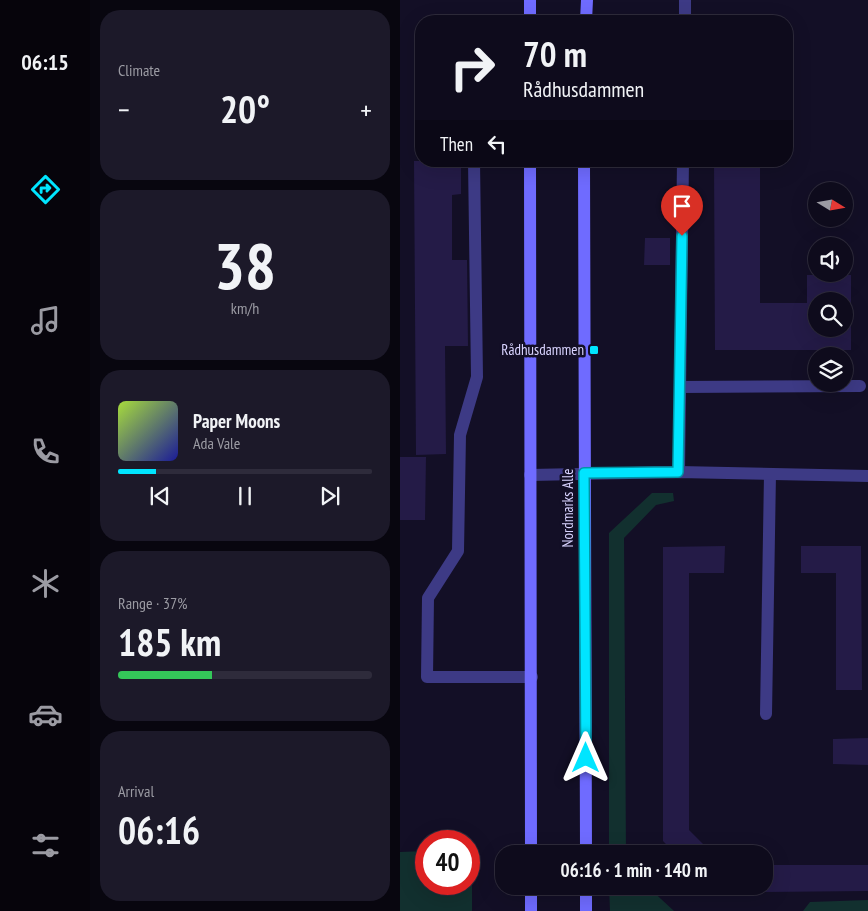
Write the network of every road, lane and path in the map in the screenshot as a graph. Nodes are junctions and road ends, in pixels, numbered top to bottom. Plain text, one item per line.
1 (530, 0) edge
2 (587, 0) edge
3 (685, 0) edge
4 (530, 15) edge
5 (586, 15) edge
6 (685, 15) edge
7 (474, 167) edge
8 (530, 167) edge
9 (584, 167) edge
10 (683, 167) edge
11 (860, 386) dead end
12 (680, 387) junction
13 (678, 472) junction
14 (584, 473) junction
15 (770, 474) junction
16 (530, 475) junction
17 (868, 476) edge
18 (532, 677) junction
19 (766, 714) dead end
20 (531, 845) edge
21 (586, 845) edge
22 (531, 895) edge
23 (586, 895) edge
24 (531, 911) edge
25 (586, 911) edge

1 - 4 street
2 - 5 street
3 - 6 street
7 - 18 street
8 - 16 street
9 - 14 street, Nordmarks Alle
10 - 12 street
11 - 12 street
12 - 13 street
13 - 14 street
13 - 15 street
14 - 16 street
14 - 21 street, Nordmarks Alle
15 - 17 street
15 - 19 street
16 - 18 street
18 - 20 street
22 - 24 street
23 - 25 street

